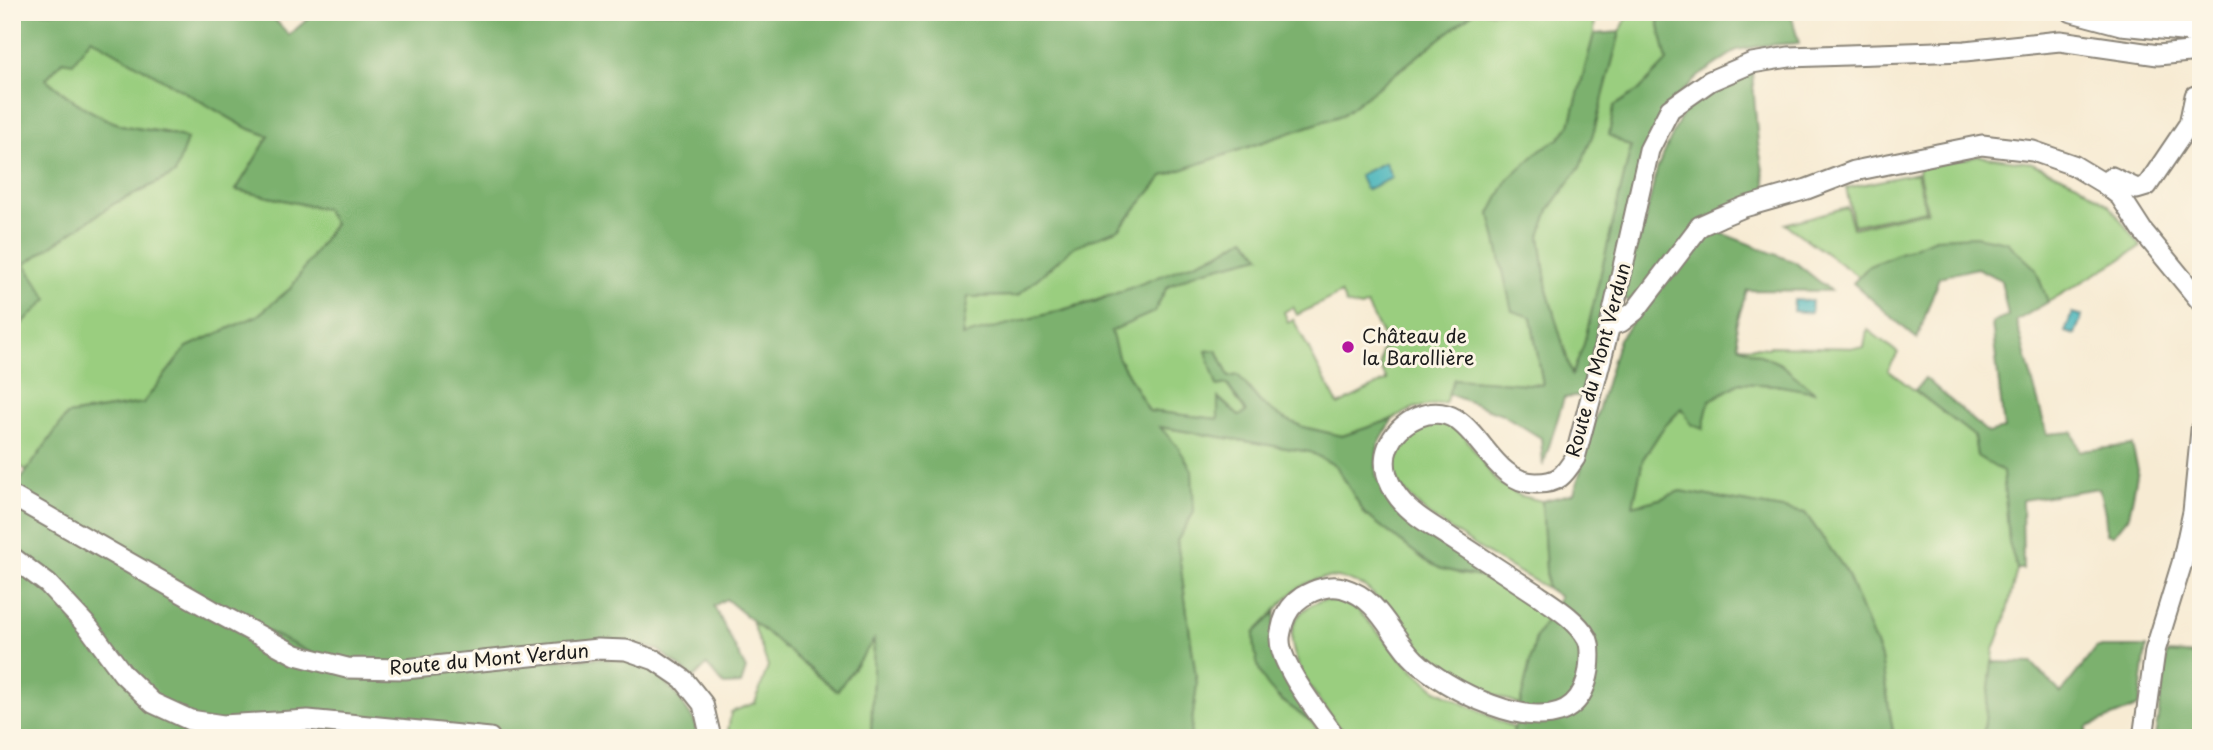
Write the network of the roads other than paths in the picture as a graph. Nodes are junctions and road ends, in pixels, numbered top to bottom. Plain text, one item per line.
1 (2072, 12) edge
2 (2201, 33) edge
3 (2201, 43) edge
4 (2195, 96) dead end
5 (2103, 183) junction
6 (2201, 302) edge
7 (1610, 325) junction
8 (2201, 430) edge
9 (12, 496) edge
10 (12, 557) edge
11 (490, 738) edge
12 (711, 738) edge
13 (1336, 738) edge
14 (2144, 738) edge

1 - 2 street
3 - 7 street, Route du Mont Verdun
4 - 5 street
5 - 6 street
5 - 7 street
7 - 13 street, Route du Mont Verdun
8 - 14 street
9 - 12 street, Route du Mont Verdun
10 - 11 street

